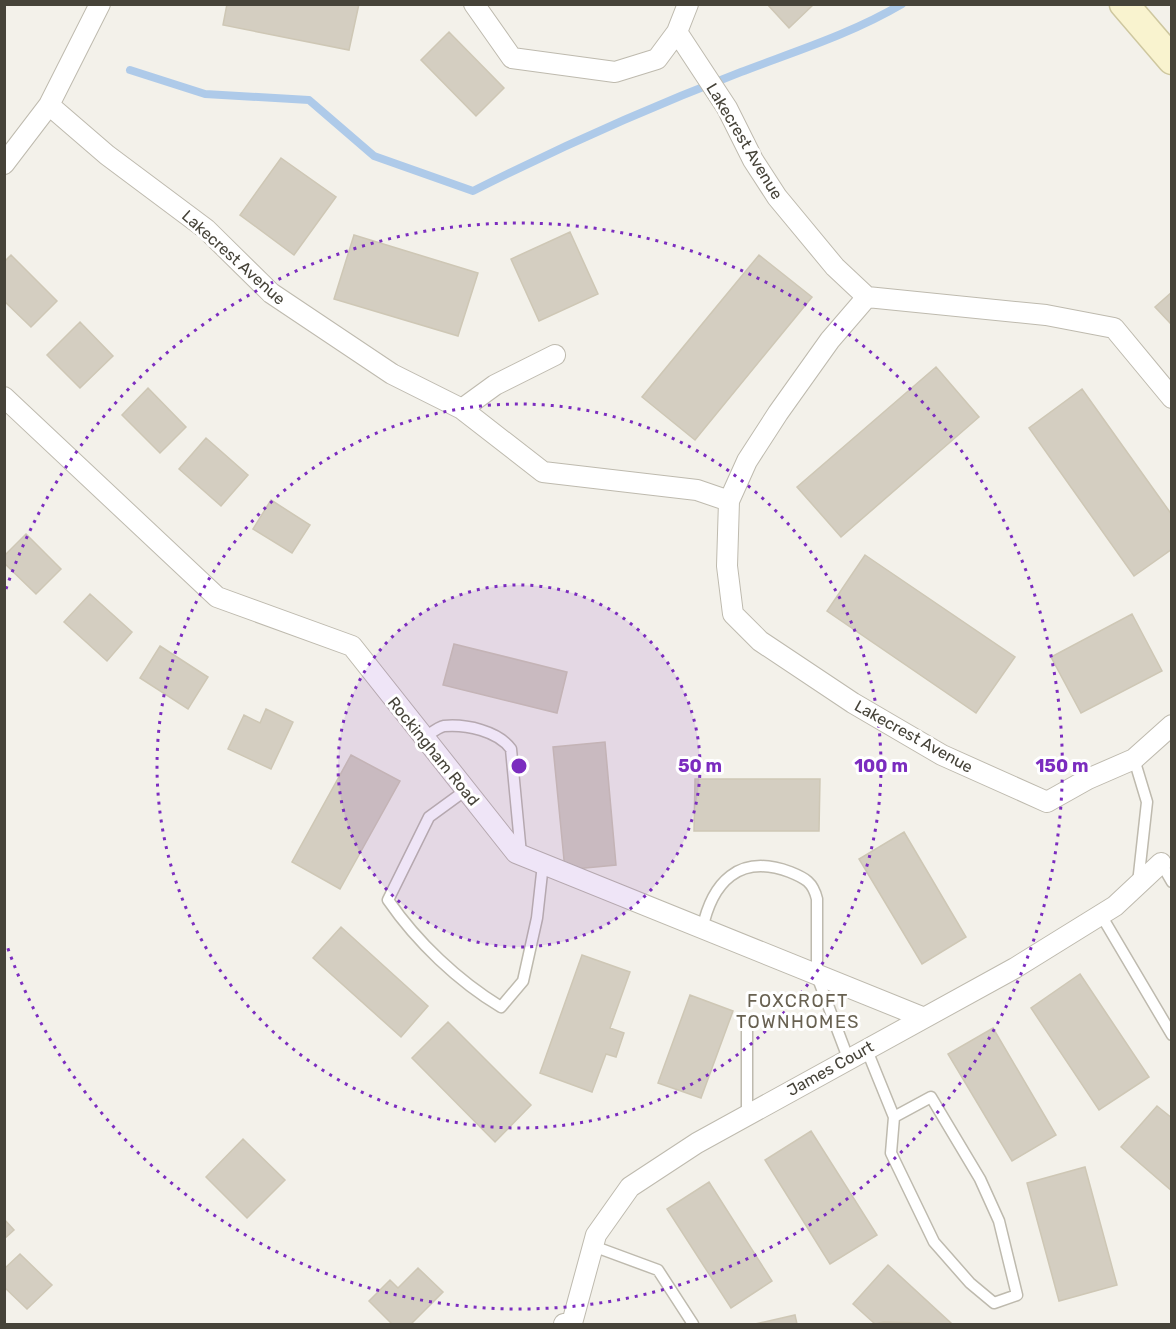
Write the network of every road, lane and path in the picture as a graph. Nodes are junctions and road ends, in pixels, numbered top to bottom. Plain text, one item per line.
1 (100, 4) edge
2 (474, 4) edge
3 (688, 4) edge
4 (1124, 4) edge
5 (677, 32) junction
6 (1172, 60) edge
7 (49, 105) junction
8 (4, 164) edge
9 (867, 297) junction
10 (555, 355) dead end
11 (4, 397) edge
12 (1172, 398) edge
13 (462, 410) junction
14 (729, 501) junction
15 (1172, 725) edge
16 (424, 738) junction
17 (1134, 759) junction
18 (466, 790) junction
19 (521, 855) junction
20 (1161, 863) joint
21 (543, 864) junction
22 (1172, 882) edge
23 (1138, 884) junction
24 (1101, 915) junction
25 (702, 930) junction
26 (817, 976) junction
27 (922, 1017) junction
28 (747, 1026) dead end
29 (1172, 1035) edge
30 (866, 1048) junction
31 (848, 1058) junction
32 (747, 1115) junction
33 (894, 1117) junction
34 (593, 1246) junction
35 (569, 1324) edge
36 (693, 1324) edge

1 - 7 street
2 - 5 street
3 - 5 street
4 - 6 main road
5 - 9 street, Lakecrest Avenue
7 - 8 street
7 - 13 street, Lakecrest Avenue
9 - 12 street
9 - 14 street, Lakecrest Avenue
10 - 13 street
11 - 16 street, Rockingham Road
13 - 14 street, Lakecrest Avenue
14 - 17 street, Lakecrest Avenue
15 - 17 street, Lakecrest Avenue
16 - 18 street, Rockingham Road
16 - 19 lane
17 - 23 lane
18 - 19 street, Rockingham Road
18 - 21 lane
19 - 21 street, Rockingham Road
20 - 22 lane
20 - 23 street, James Court
21 - 25 street, Rockingham Road
23 - 24 street, James Court
24 - 27 street, James Court
24 - 29 lane
25 - 26 street, Rockingham Road
25 - 26 lane
26 - 27 street, Rockingham Road
26 - 31 lane
27 - 30 street, James Court
28 - 32 lane
30 - 31 street, James Court
30 - 33 lane
31 - 32 street, James Court
32 - 34 street, James Court
33 - 33 lane
34 - 35 street, James Court
34 - 36 lane

